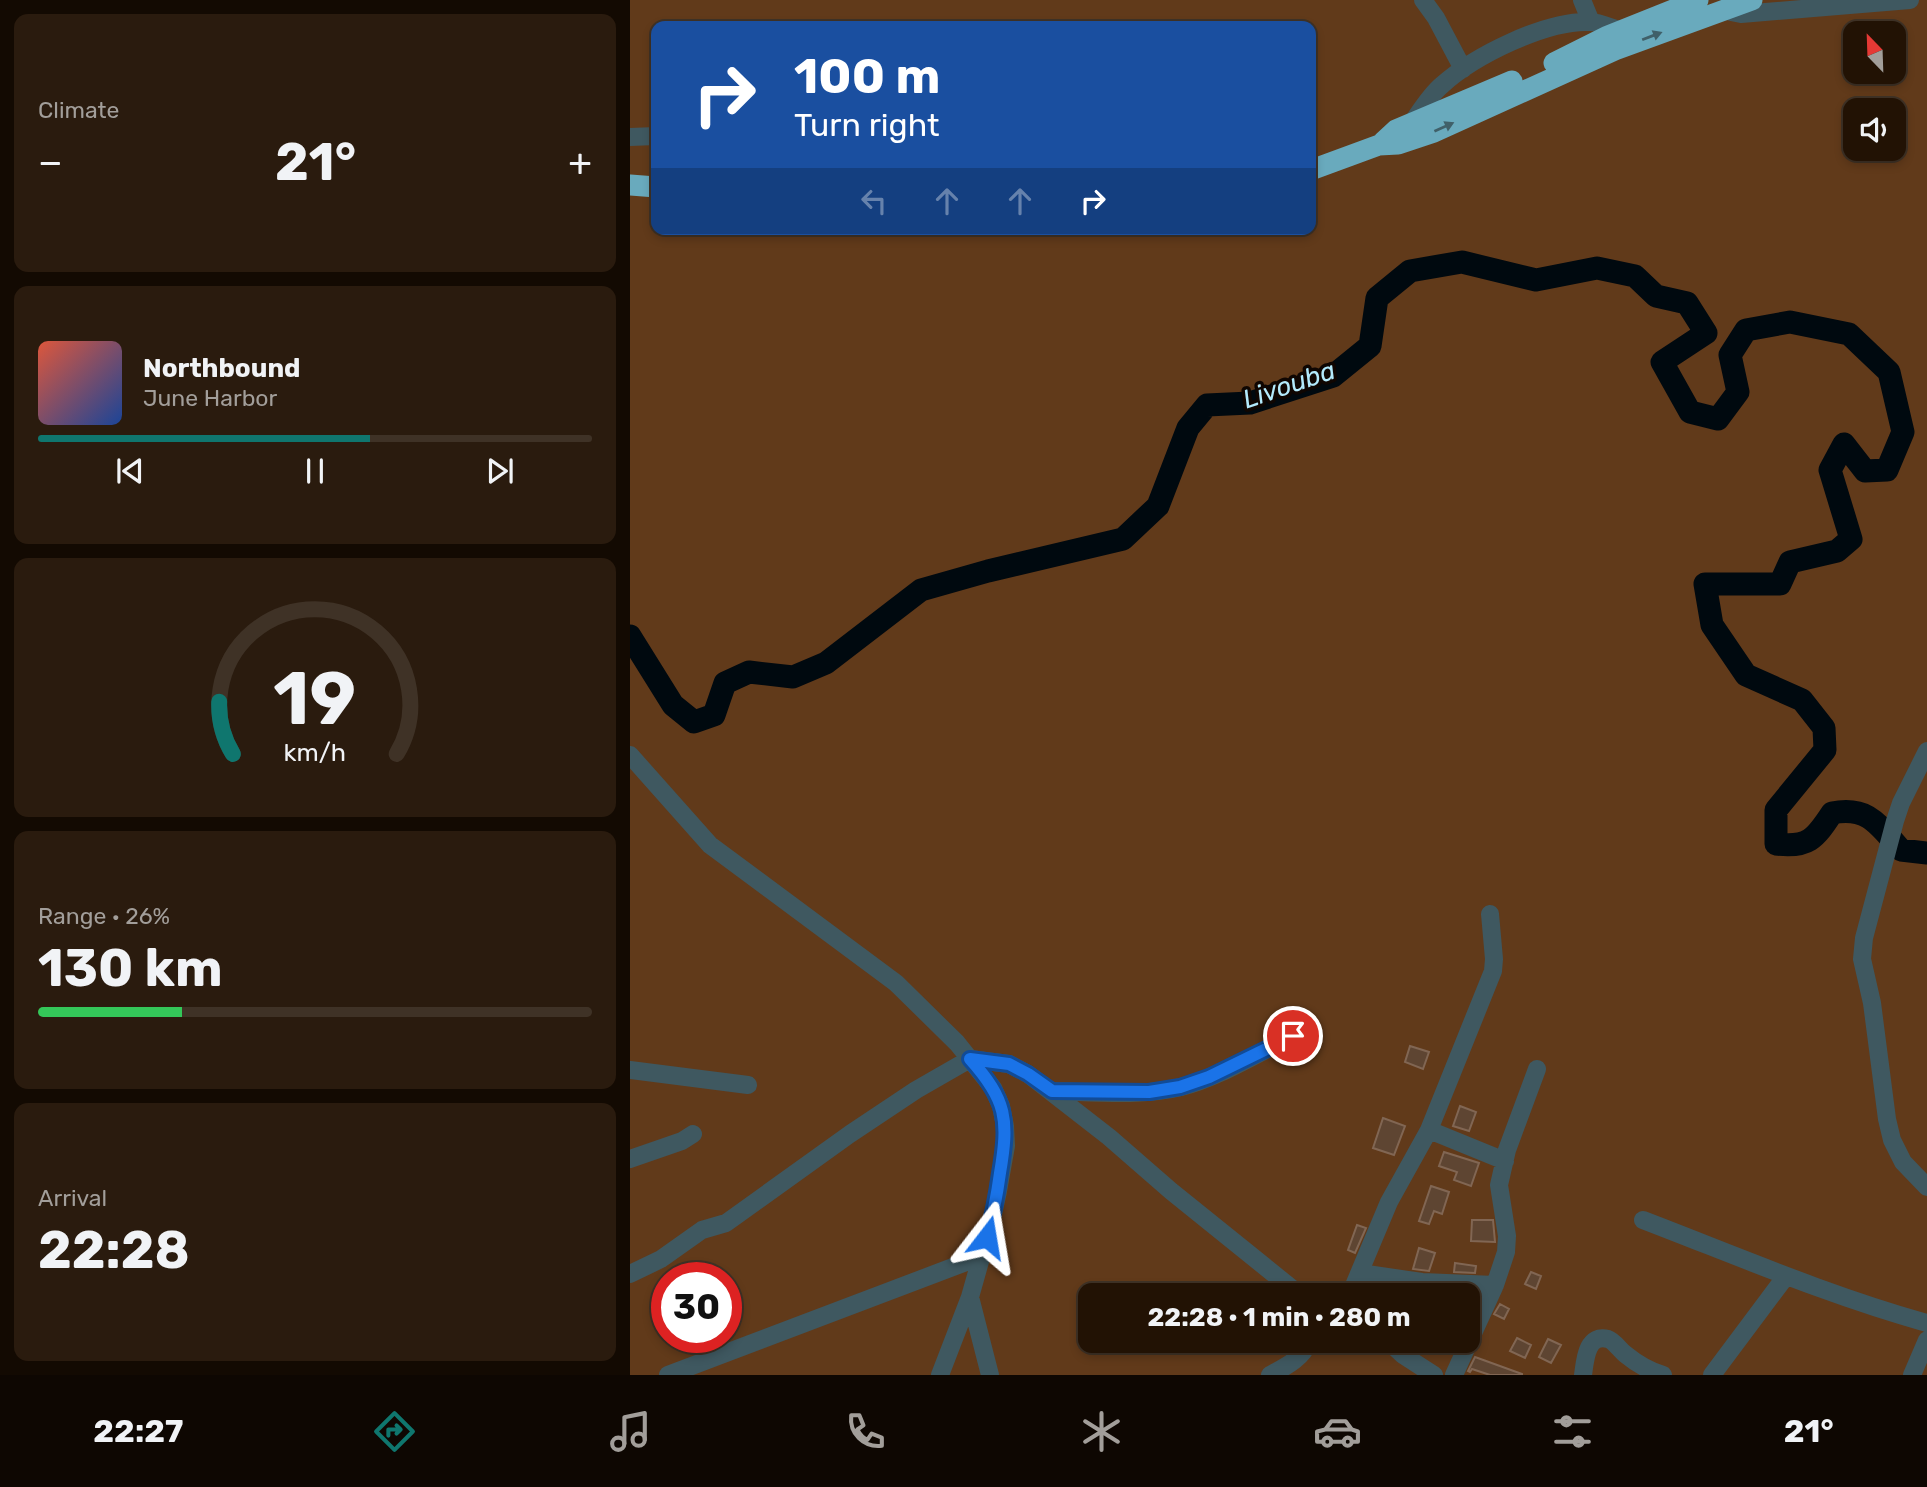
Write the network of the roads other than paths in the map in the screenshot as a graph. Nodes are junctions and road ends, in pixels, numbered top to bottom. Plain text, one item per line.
1 (1423, 0) edge
2 (1582, 0) edge
3 (1698, 0) edge
4 (1752, 0) edge
5 (1910, 0) edge
6 (1727, 4) edge
7 (1591, 22) junction
8 (1621, 31) junction
9 (1463, 69) junction
10 (1412, 123) junction
11 (651, 136) edge
12 (630, 137) edge
13 (1379, 145) junction
14 (1316, 168) edge
15 (630, 185) edge
16 (651, 187) edge
17 (1927, 751) edge
18 (630, 754) edge
19 (1490, 914) dead end
20 (1293, 1036) dead end
21 (970, 1059) junction
22 (1537, 1069) dead end
23 (630, 1070) edge
24 (748, 1085) dead end
25 (1052, 1091) junction
26 (1429, 1130) junction
27 (693, 1134) dead end
28 (630, 1159) edge
29 (1505, 1161) junction
30 (1927, 1187) edge
31 (1643, 1220) dead end
32 (982, 1255) junction
33 (1360, 1273) junction
34 (630, 1274) edge
35 (1786, 1276) junction
36 (1285, 1283) edge
37 (1355, 1283) edge
38 (1495, 1285) junction
39 (970, 1297) junction
40 (1927, 1323) edge
41 (1927, 1340) edge
42 (1303, 1353) edge
43 (1401, 1353) edge
44 (668, 1375) edge
45 (940, 1375) edge
46 (990, 1375) edge
47 (1270, 1375) edge
48 (1434, 1375) edge
49 (1454, 1375) edge
50 (1584, 1375) edge
51 (1663, 1375) edge
52 (1712, 1375) edge
53 (1912, 1375) edge

1 - 9 street
2 - 7 street
3 - 8 highway
4 - 6 highway
5 - 6 street
13 -> 6 highway
7 - 8 street
7 - 9 street
8 - 10 highway
9 - 10 street
10 - 13 highway
11 - 12 street
13 - 14 highway
15 - 16 highway
17 - 30 street
18 - 21 street
19 - 26 street
20 - 25 street
21 - 25 street
21 - 32 street
21 - 34 street
22 - 29 street
23 - 24 street
25 - 36 street
26 - 29 street
26 - 33 street
27 - 28 street
29 - 38 street
31 - 35 street
32 - 39 street
32 - 44 street
33 - 37 street
33 - 38 street
35 - 40 street
35 - 52 street
38 - 49 street
39 - 45 street
39 - 46 street
41 - 53 street
42 - 47 street
43 - 48 street
50 - 51 street

